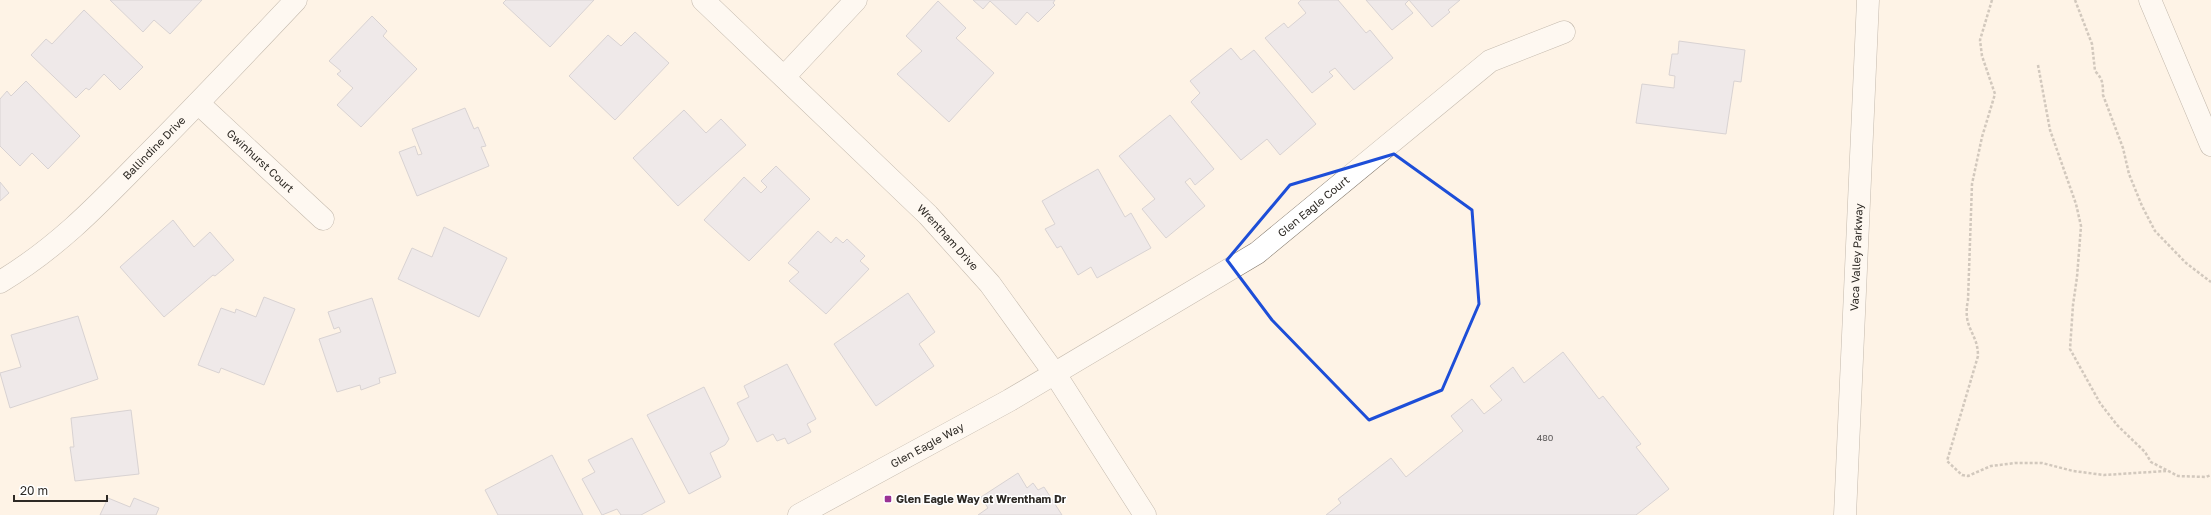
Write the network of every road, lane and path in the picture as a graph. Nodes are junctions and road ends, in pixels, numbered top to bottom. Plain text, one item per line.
1 (296, 0) edge
2 (703, 0) edge
3 (856, 0) edge
4 (1868, 0) edge
5 (1992, 0) edge
6 (2075, 0) edge
7 (2150, 0) edge
8 (1564, 32) dead end
9 (2038, 65) dead end
10 (784, 77) junction
11 (198, 103) junction
12 (2211, 145) edge
13 (322, 219) dead end
14 (0, 282) edge
15 (2211, 282) edge
16 (1055, 374) junction
17 (2166, 471) junction
18 (2211, 475) edge
19 (799, 515) edge
20 (1145, 515) edge
21 (1845, 515) edge

1 - 11 street, Ballindine Drive
2 - 10 street, Wrentham Drive
3 - 10 street
4 - 21 street, Vaca Valley Parkway
5 - 17 path
6 - 15 path
7 - 12 street
8 - 16 street, Glen Eagle Court
9 - 17 path
10 - 16 street, Wrentham Drive
11 - 13 street, Gwinhurst Court
11 - 14 street, Ballindine Drive
16 - 19 street, Glen Eagle Way
16 - 20 street, Wrentham Drive
17 - 18 path

